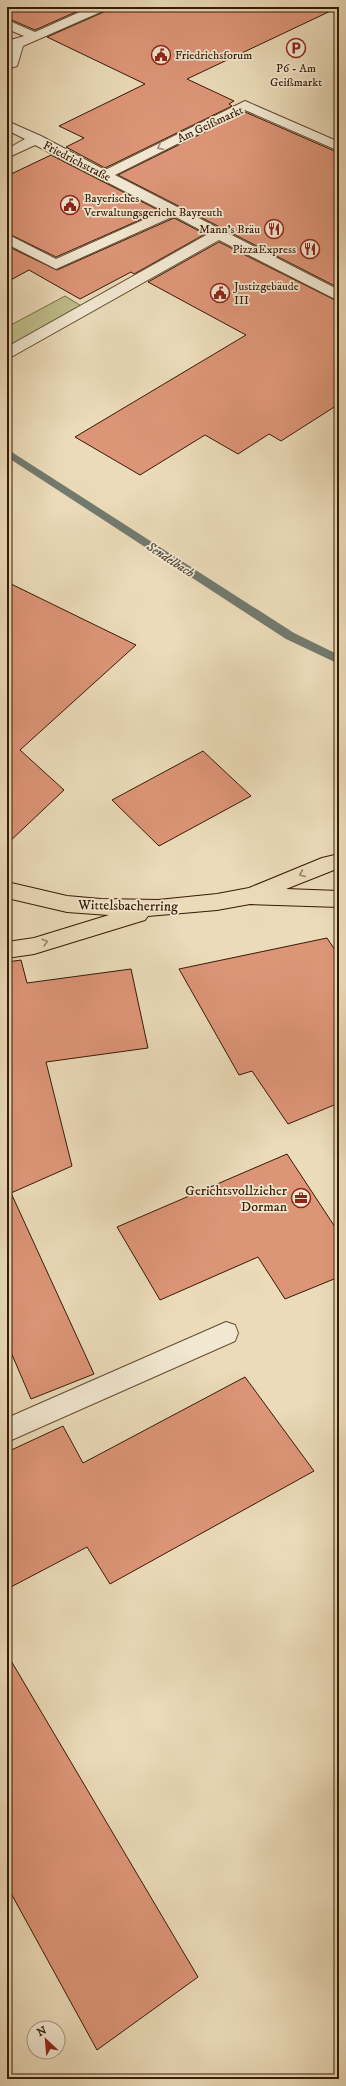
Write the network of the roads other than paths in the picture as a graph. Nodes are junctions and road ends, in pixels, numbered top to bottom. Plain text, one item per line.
1 (101, 7) edge
2 (7, 24) edge
3 (34, 36) junction
4 (12, 45) edge
5 (7, 65) edge
6 (7, 125) edge
7 (36, 140) junction
8 (339, 147) edge
9 (7, 154) edge
10 (105, 175) junction
11 (174, 211) junction
12 (219, 234) junction
13 (7, 238) edge
14 (339, 296) edge
15 (7, 352) edge
16 (339, 861) edge
17 (7, 890) edge
18 (250, 896) junction
19 (339, 899) edge
20 (158, 908) junction
21 (7, 950) edge
22 (226, 1333) dead end
23 (7, 1430) edge

1 - 3 street
2 - 3 street
3 - 4 street
4 - 5 street
6 - 7 street, Friedrichstraße
7 - 9 street
7 - 10 street, Friedrichstraße
8 -> 10 street, Am Geißmarkt
10 - 11 street, Friedrichstraße
11 - 12 street, Friedrichstraße
11 - 13 street
12 - 14 street, Friedrichstraße
12 - 15 street
16 -> 18 main road, Wittelsbacherring
17 - 20 main road, Wittelsbacherring
18 - 19 main road, Wittelsbacherring
18 - 20 main road, Wittelsbacherring
21 -> 20 main road
22 - 23 street

